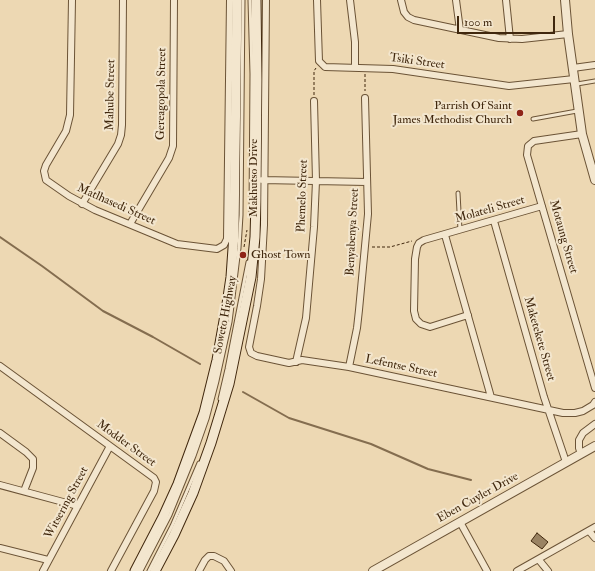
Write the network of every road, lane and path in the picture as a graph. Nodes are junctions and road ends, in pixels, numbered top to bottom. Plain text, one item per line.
1 (72, 0) edge
2 (123, 0) edge
3 (174, 0) edge
4 (230, 0) edge
5 (238, 0) edge
6 (243, 0) edge
7 (250, 0) edge
8 (256, 0) edge
9 (266, 0) edge
10 (317, 0) edge
11 (350, 0) edge
12 (401, 0) edge
13 (456, 0) edge
14 (506, 0) edge
15 (565, 0) edge
16 (460, 30) junction
17 (568, 34) junction
18 (510, 39) junction
19 (320, 62) junction
20 (595, 64) edge
21 (356, 68) junction
22 (364, 68) junction
23 (573, 68) junction
24 (595, 81) edge
25 (575, 82) junction
26 (365, 98) joint
27 (314, 101) joint
28 (579, 111) junction
29 (533, 119) dead end
30 (582, 134) junction
31 (260, 180) junction
32 (595, 180) edge
33 (316, 181) junction
34 (367, 182) junction
35 (458, 193) dead end
36 (82, 204) junction
37 (542, 206) junction
38 (494, 221) junction
39 (130, 224) junction
40 (460, 230) junction
41 (251, 232) dead end
42 (445, 235) junction
43 (250, 240) dead end
44 (419, 243) junction
45 (365, 247) junction
46 (468, 315) junction
47 (251, 354) joint
48 (296, 362) junction
49 (0, 366) edge
50 (349, 367) junction
51 (595, 388) edge
52 (491, 397) junction
53 (595, 402) edge
54 (547, 409) junction
55 (595, 424) edge
56 (0, 433) edge
57 (110, 446) junction
58 (595, 446) edge
59 (581, 454) junction
60 (566, 462) junction
61 (0, 485) edge
62 (24, 491) junction
63 (78, 506) junction
64 (460, 522) junction
65 (592, 529) edge
66 (595, 538) edge
67 (0, 548) edge
68 (48, 560) junction
69 (539, 560) junction
70 (42, 571) edge
71 (111, 571) edge
72 (135, 571) edge
73 (141, 571) edge
74 (149, 571) edge
75 (155, 571) edge
76 (199, 571) edge
77 (231, 571) edge
78 (373, 571) edge
79 (487, 571) edge
80 (517, 571) edge
81 (548, 571) edge

1 - 36 street, Matlhasedi Street
2 - 36 street, Mahube Street
3 - 39 street, Gereagopola Street
4 - 39 street, Matlhasedi Street
5 - 72 main road, Soweto Highway
6 - 73 lane, Soweto Highway
7 - 41 lane
8 - 31 main road, Soweto Highway
9 - 31 street, Makhutso Drive
10 - 19 street
11 - 21 street
12 - 16 street
13 - 16 street
14 - 18 street
15 - 17 street
16 - 18 street
17 - 18 street
17 - 23 street
19 - 21 street, Tsiki Street
19 - 27 path
20 - 23 street
21 - 22 street, Tsiki Street
22 - 25 street, Tsiki Street
22 - 26 path
23 - 25 street
24 - 25 lane
25 - 28 street
26 - 34 street, Benyabenya Street
27 - 33 street, Phemelo Street
28 - 29 lane
28 - 30 street
30 - 32 street
30 - 37 street, Motaung Street
31 - 33 street
31 - 47 street, Makhutso Drive
31 - 75 main road, Soweto Highway
33 - 34 street
33 - 48 street, Phemelo Street
34 - 45 street, Benyabenya Street
35 - 40 lane
36 - 39 street, Matlhasedi Street
37 - 38 street, Molateli Street
37 - 51 street, Motaung Street
38 - 40 street, Molateli Street
38 - 54 street, Maketekete Street
40 - 42 street, Molateli Street
42 - 44 street, Molateli Street
42 - 46 street, Molateli Street
43 - 74 lane, Soweto Highway
44 - 45 path
44 - 46 street
45 - 50 street, Benyabenya Street
46 - 52 street, Molateli Street
47 - 48 street, Lefentse Street
48 - 50 street, Lefentse Street
49 - 57 street, Modder Street
50 - 52 street, Lefentse Street
52 - 54 street, Lefentse Street
53 - 54 street
54 - 60 street, Maketekete Street
55 - 59 street
56 - 62 street
57 - 63 street, Witsering Street
57 - 71 street, Modder Street
58 - 59 street, Eben Cuyler Drive
59 - 60 street, Eben Cuyler Drive
60 - 64 street, Eben Cuyler Drive
61 - 62 street
62 - 63 street
63 - 68 street, Witsering Street
64 - 78 street, Eben Cuyler Drive
64 - 79 street
65 - 66 street
65 - 69 street
67 - 68 street
68 - 70 street, Witsering Street
69 - 80 street
69 - 81 street
76 - 77 street

